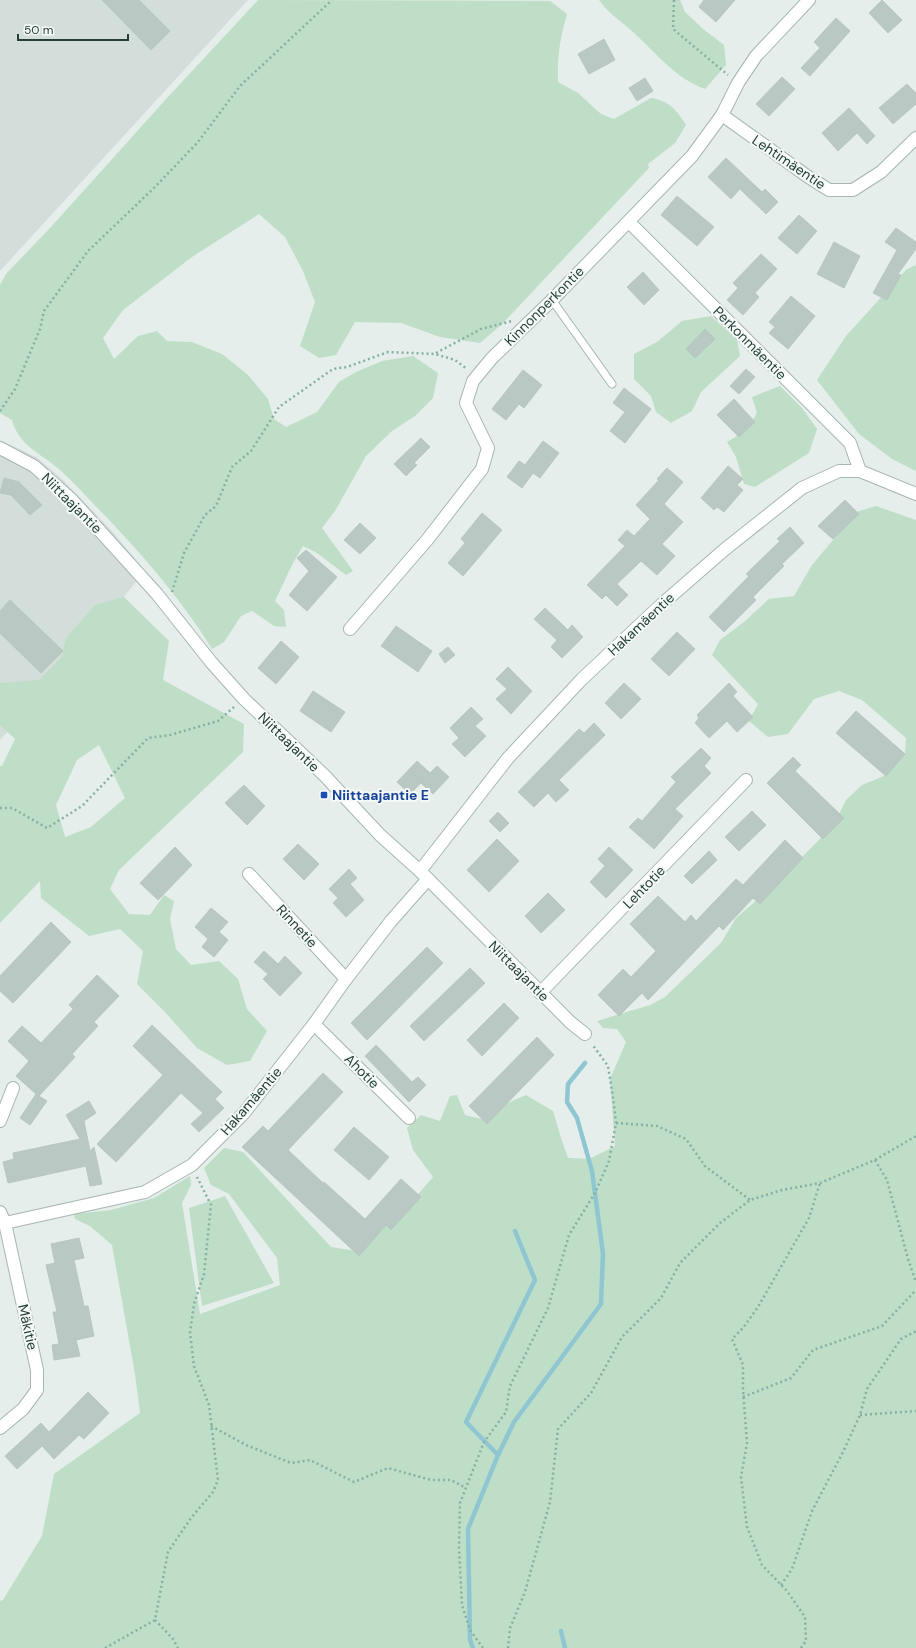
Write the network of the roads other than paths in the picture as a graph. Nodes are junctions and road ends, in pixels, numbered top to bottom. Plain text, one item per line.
1 (809, 0) edge
2 (722, 115) junction
3 (916, 138) edge
4 (629, 222) junction
5 (552, 300) junction
6 (612, 384) dead end
7 (0, 448) edge
8 (860, 471) junction
9 (916, 494) edge
10 (350, 630) dead end
11 (746, 780) dead end
12 (249, 874) dead end
13 (424, 875) junction
14 (346, 978) junction
15 (540, 992) junction
16 (314, 1024) junction
17 (585, 1034) road end
18 (13, 1088) dead end
19 (409, 1118) dead end
20 (0, 1121) edge
21 (0, 1212) edge
22 (5, 1224) junction
23 (0, 1428) edge

1 - 2 street, Kinnonperkontie
2 - 3 street, Lehtimäentie
2 - 4 street, Kinnonperkontie
4 - 5 street, Kinnonperkontie
4 - 8 street, Perkonmäentie
5 - 6 lane
5 - 10 street, Kinnonperkontie
7 - 13 street, Niittaajantie
8 - 9 street, Hakamäentie
8 - 13 street, Hakamäentie
11 - 15 street, Lehtotie
12 - 14 street, Rinnetie
13 - 14 street, Hakamäentie
13 - 15 street, Niittaajantie
14 - 16 street, Hakamäentie
15 - 17 street, Niittaajantie
16 - 19 street, Ahotie
16 - 22 street, Hakamäentie
18 - 20 street
21 - 22 street, Mäkitie
22 - 23 street, Mäkitie

